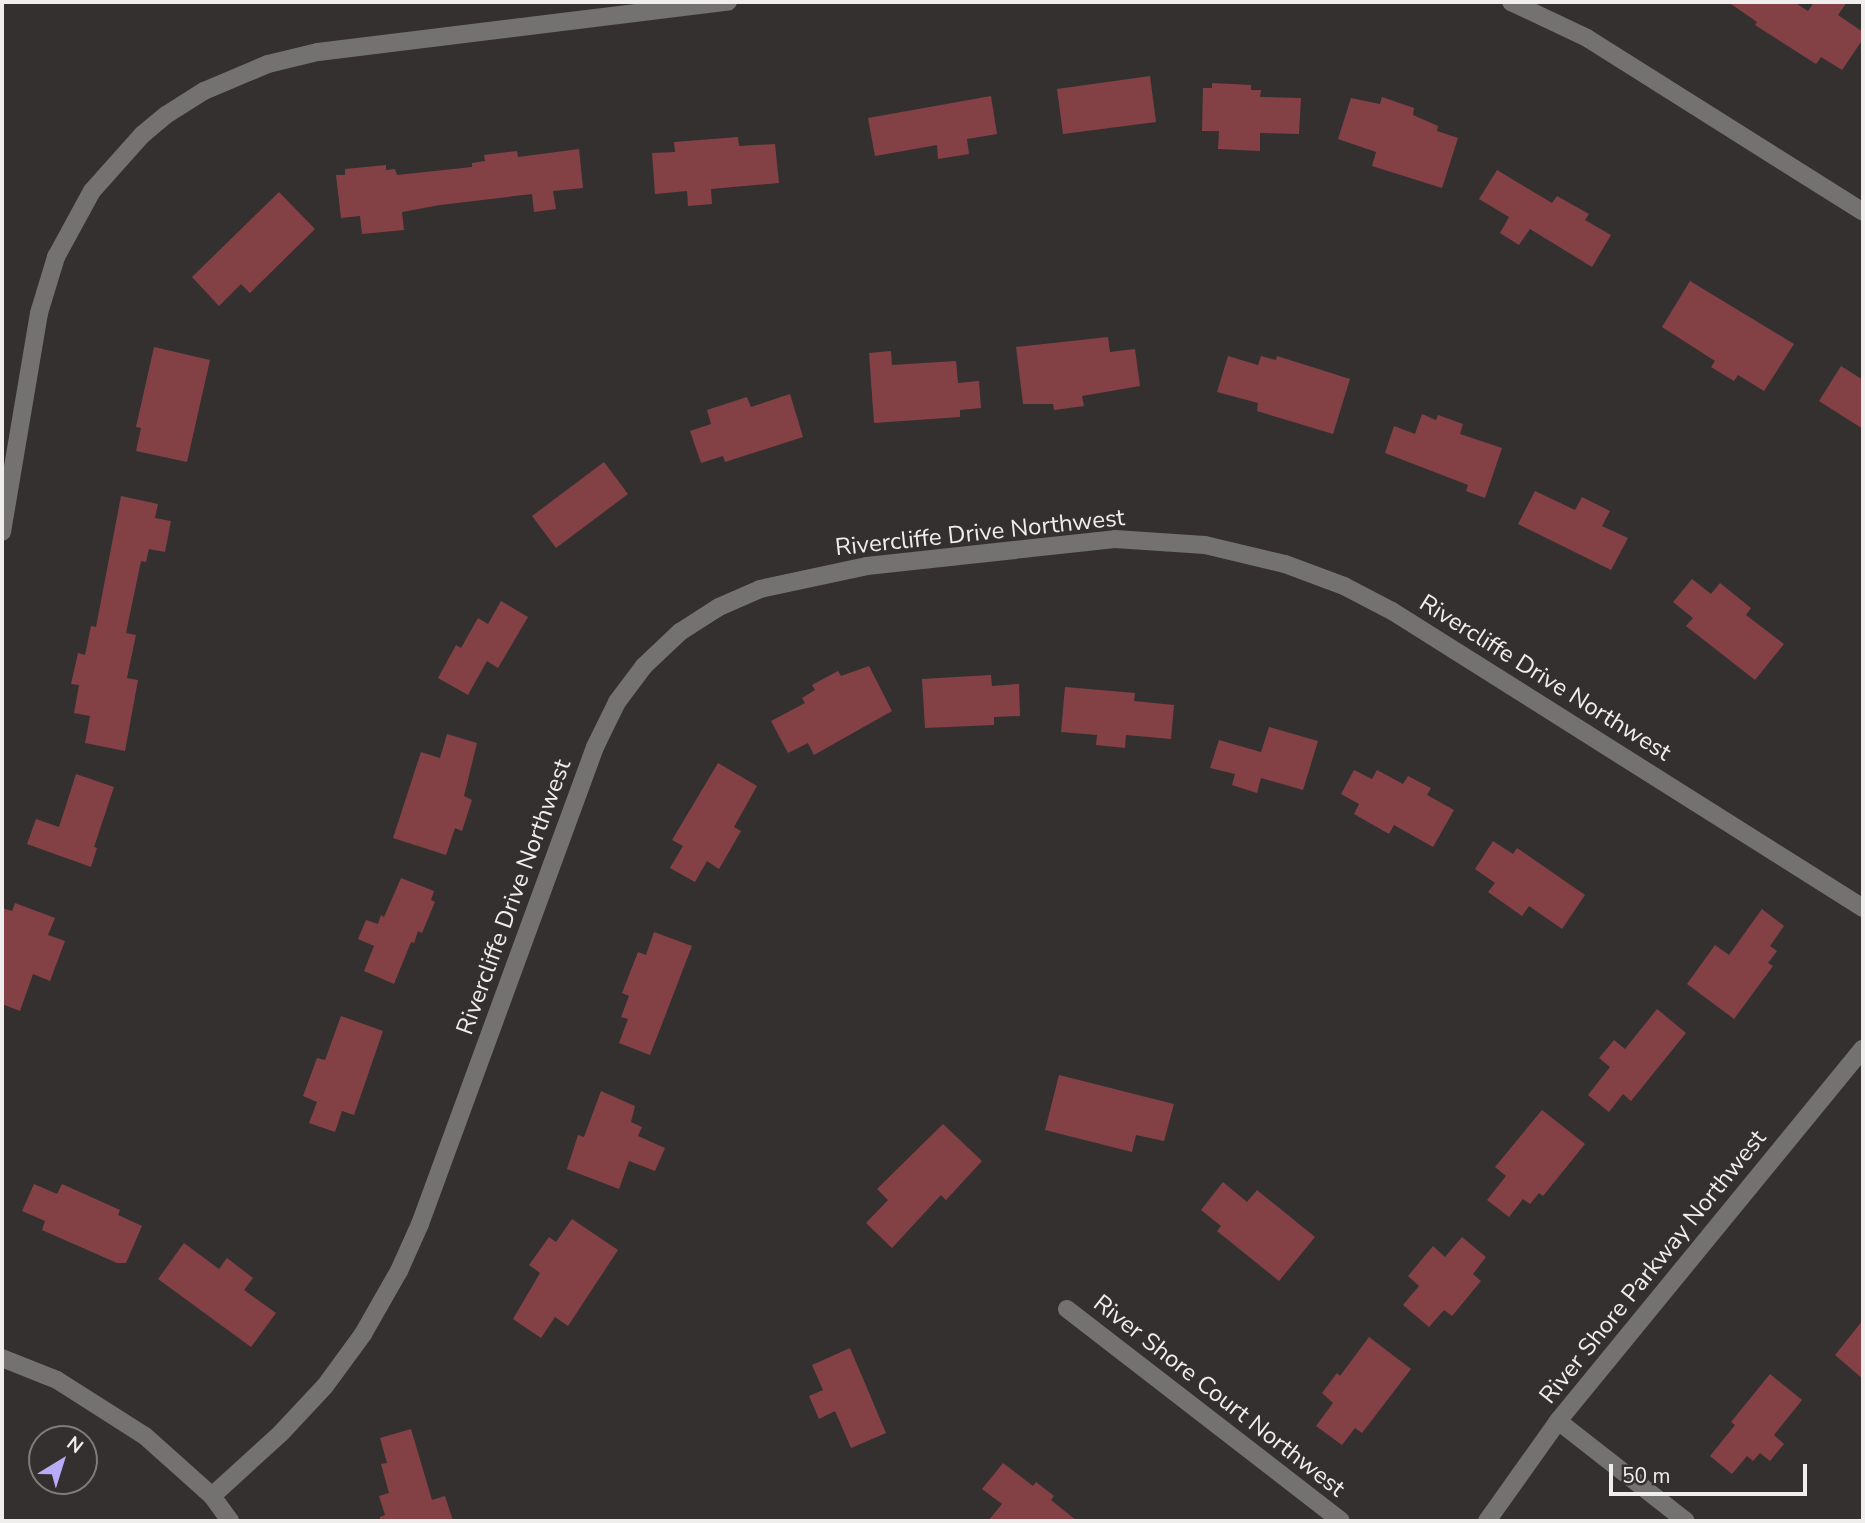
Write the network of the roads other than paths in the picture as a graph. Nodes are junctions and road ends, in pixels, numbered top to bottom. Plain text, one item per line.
1 (728, 2) edge
2 (1511, 2) edge
3 (1863, 212) edge
4 (2, 532) edge
5 (1863, 908) edge
6 (1863, 1049) edge
7 (1067, 1309) dead end
8 (2, 1358) edge
9 (1558, 1420) junction
10 (212, 1496) junction
11 (230, 1521) edge
12 (1340, 1521) edge
13 (1488, 1521) edge
14 (1686, 1521) edge

1 - 4 street
2 - 3 street
5 - 10 street, Rivercliffe Drive Northwest
6 - 9 street, River Shore Parkway Northwest
7 - 12 street, River Shore Court Northwest
8 - 10 street
9 - 13 street, River Shore Parkway Northwest
9 - 14 street
10 - 11 street

